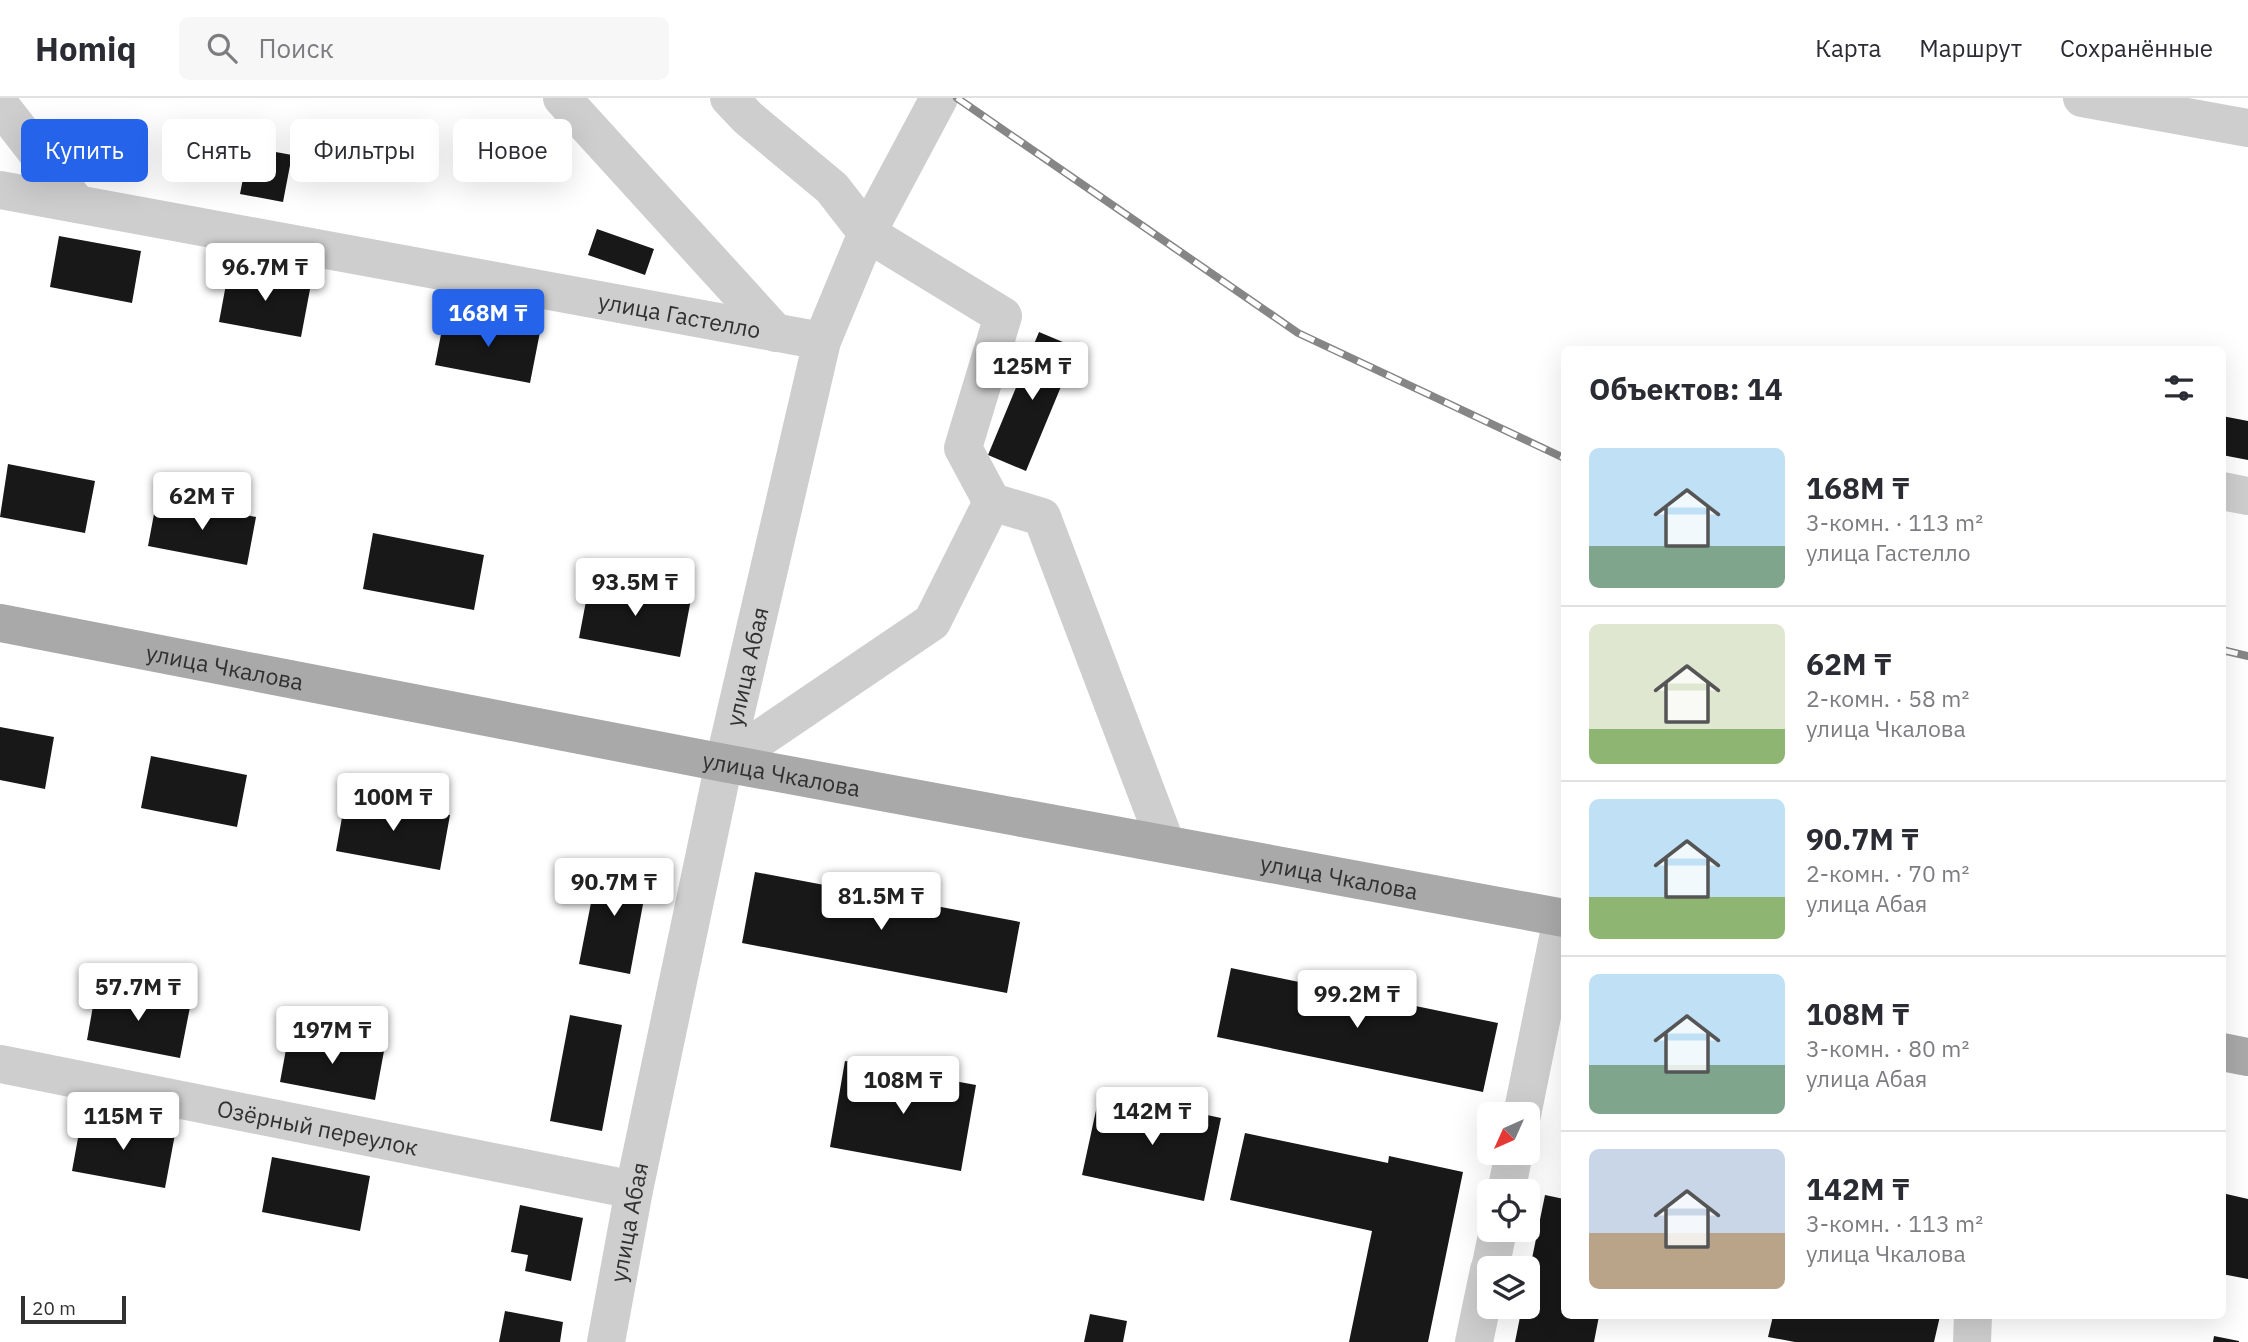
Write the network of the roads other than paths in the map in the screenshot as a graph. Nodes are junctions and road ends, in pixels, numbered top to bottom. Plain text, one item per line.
1 (562, 98) edge
2 (729, 98) edge
3 (939, 98) edge
4 (2082, 98) edge
5 (0, 105) edge
6 (2248, 128) edge
7 (0, 190) edge
8 (78, 204) junction
9 (867, 233) junction
10 (776, 333) junction
11 (822, 341) junction
12 (2226, 492) edge
13 (2248, 496) edge
14 (992, 502) junction
15 (0, 623) edge
16 (724, 763) junction
17 (1166, 844) junction
18 (1561, 918) edge
19 (1561, 928) edge
20 (2226, 1053) edge
21 (2248, 1057) edge
22 (0, 1064) edge
23 (1525, 1102) edge
24 (634, 1190) junction
25 (1479, 1319) edge
26 (1973, 1319) edge
27 (606, 1342) edge
28 (1474, 1342) edge
29 (1972, 1342) edge

1 - 10 street
2 - 9 street
3 - 9 street, улица Абая
4 - 6 street
5 - 8 street
7 - 8 street, улица Гастелло
8 - 10 street, улица Гастелло
9 - 11 street, улица Абая
9 - 14 street
10 - 11 street, улица Гастелло
11 - 16 street, улица Абая
12 - 13 street
14 - 16 street
14 - 17 street
15 - 16 main road, улица Чкалова
16 - 17 main road, улица Чкалова
16 - 24 street, улица Абая
17 - 18 main road, улица Чкалова
19 - 23 street
20 - 21 main road
22 - 24 street, Озёрный переулок
24 - 27 street, улица Абая
25 - 28 street
26 - 29 street

